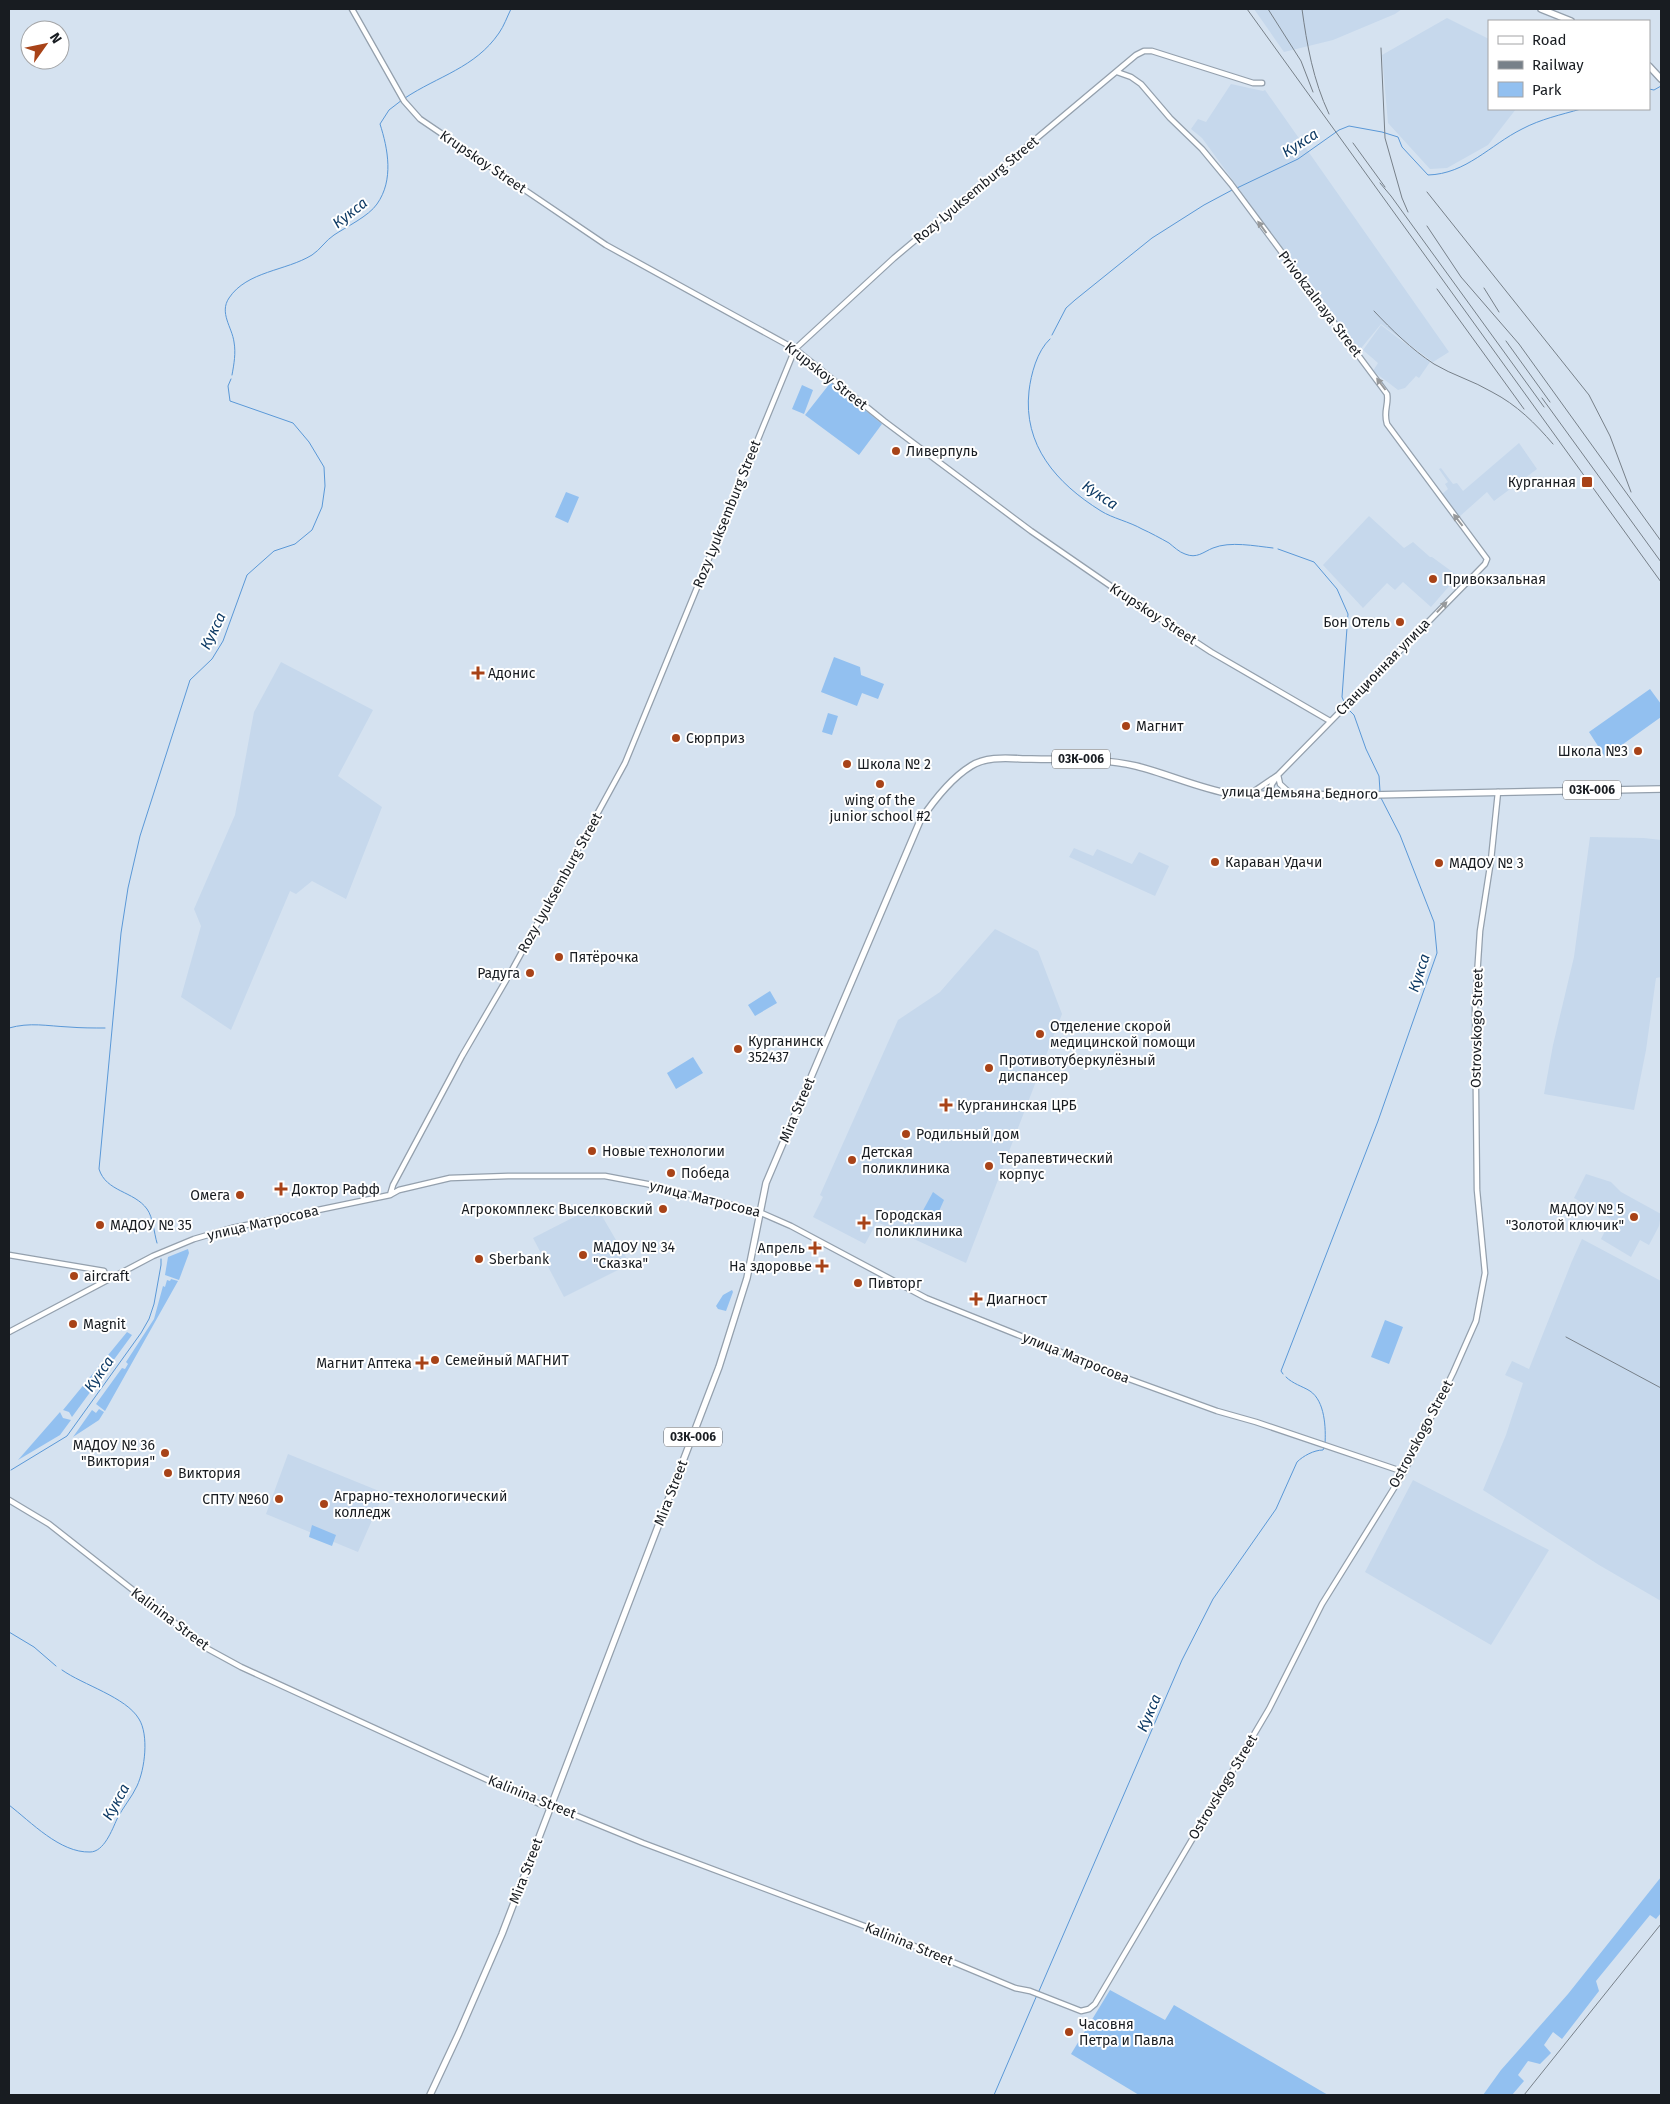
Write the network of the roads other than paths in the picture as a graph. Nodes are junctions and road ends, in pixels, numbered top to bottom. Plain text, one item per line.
1 (352, 9) edge
2 (1541, 9) edge
3 (1568, 20) edge
4 (1650, 67) edge
5 (1117, 72) junction
6 (1661, 79) edge
7 (1262, 82) dead end
8 (795, 349) junction
9 (1487, 559) joint
10 (1330, 721) junction
11 (1278, 775) junction
12 (951, 782) joint
13 (1661, 789) edge
14 (1498, 792) junction
15 (1249, 794) junction
16 (1268, 795) junction
17 (1293, 795) junction
18 (390, 1195) junction
19 (759, 1212) junction
20 (9, 1255) edge
21 (107, 1280) junction
22 (9, 1332) edge
23 (1404, 1472) junction
24 (9, 1500) edge
25 (551, 1806) junction
26 (1095, 2004) joint
27 (430, 2095) edge

1 - 8 street, Krupskoy Street
2 - 3 main road
4 - 6 main road
5 - 7 street, Rozy Lyuksemburg Street
5 - 8 street, Rozy Lyuksemburg Street
9 -> 5 street, Privokzalnaya Street
8 - 10 street, Krupskoy Street
8 - 18 street, Rozy Lyuksemburg Street
10 -> 9 street, Станционная улица
10 - 11 street, Станционная улица
11 - 15 street, Станционная улица
11 - 16 street, Станционная улица
11 - 17 street
12 - 15 main road, улица Демьяна Бедного / 03К-006
12 - 19 main road, Mira Street / 03К-006
13 - 14 main road, улица Демьяна Бедного / 03К-006
14 - 17 main road, улица Демьяна Бедного / 03К-006
14 - 23 street, Ostrovskogo Street
15 - 16 main road, улица Демьяна Бедного / 03К-006
16 - 17 main road, улица Демьяна Бедного / 03К-006
18 - 19 street, улица Матросова
18 - 21 street, улица Матросова
19 - 23 street, улица Матросова
19 - 25 main road, Mira Street / 03К-006
20 - 21 street
21 - 22 street, улица Матросова
23 - 26 street, Ostrovskogo Street
24 - 25 street, Kalinina Street
25 - 26 street, Kalinina Street
25 - 27 main road, Mira Street / 03К-006

